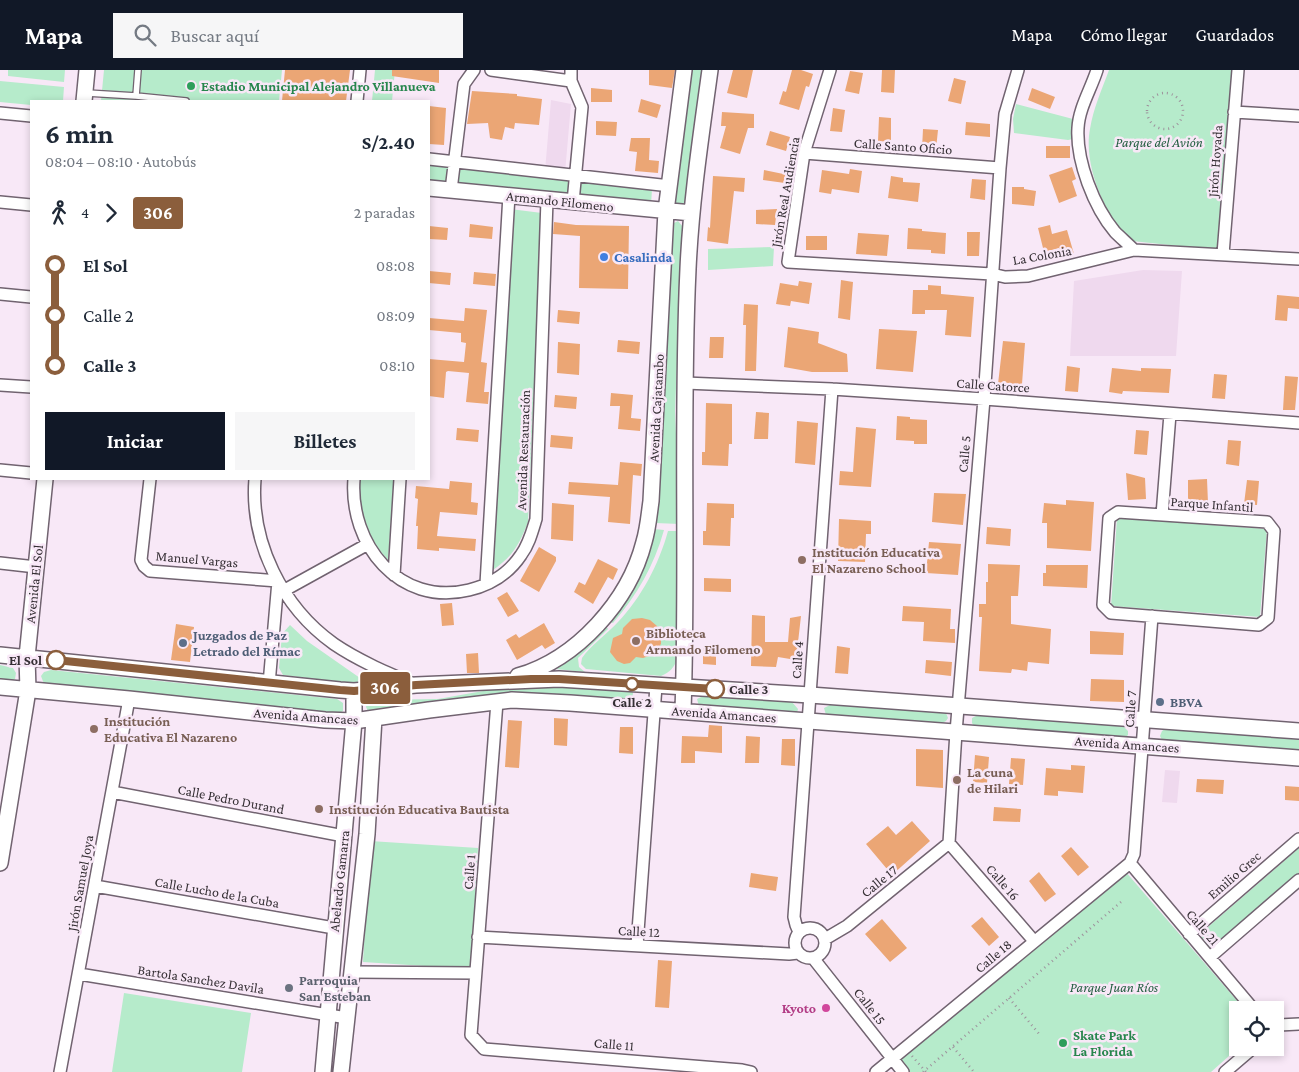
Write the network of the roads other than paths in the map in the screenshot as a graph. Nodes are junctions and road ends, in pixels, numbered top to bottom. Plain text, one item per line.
1 (87, 70) edge
2 (138, 70) edge
3 (360, 70) edge
4 (474, 70) edge
5 (491, 70) edge
6 (684, 70) edge
7 (710, 70) edge
8 (830, 70) edge
9 (1018, 70) edge
10 (1097, 70) edge
11 (1238, 70) edge
12 (571, 76) edge
13 (136, 96) junction
14 (84, 97) edge
15 (176, 100) edge
16 (357, 100) edge
17 (1234, 112) junction
18 (0, 113) edge
19 (30, 116) edge
20 (1299, 116) edge
21 (804, 153) junction
22 (430, 159) edge
23 (454, 162) junction
24 (1000, 168) junction
25 (575, 174) junction
26 (670, 186) junction
27 (430, 188) edge
28 (451, 190) junction
29 (509, 195) junction
30 (547, 200) junction
31 (0, 202) edge
32 (573, 202) junction
33 (30, 205) edge
34 (666, 211) junction
35 (692, 213) junction
36 (1134, 250) junction
37 (1223, 254) junction
38 (1299, 259) edge
39 (788, 262) joint
40 (992, 274) junction
41 (0, 294) edge
42 (30, 297) edge
43 (685, 383) junction
44 (0, 385) edge
45 (30, 387) edge
46 (832, 389) junction
47 (984, 399) junction
48 (1170, 414) junction
49 (1299, 423) edge
50 (0, 470) edge
51 (30, 473) edge
52 (45, 480) edge
53 (150, 480) edge
54 (255, 480) edge
55 (354, 480) edge
56 (400, 480) edge
57 (1162, 515) junction
58 (368, 544) junction
59 (0, 563) edge
60 (36, 567) junction
61 (394, 576) junction
62 (486, 584) junction
63 (281, 586) junction
64 (1152, 616) junction
65 (0, 655) edge
66 (27, 657) junction
67 (504, 680) junction
68 (269, 684) junction
69 (416, 685) junction
70 (656, 686) junction
71 (0, 687) edge
72 (684, 687) junction
73 (28, 690) junction
74 (354, 691) junction
75 (810, 695) junction
76 (130, 699) junction
77 (497, 702) junction
78 (958, 706) junction
79 (654, 709) junction
80 (683, 712) junction
81 (374, 718) junction
82 (1144, 720) junction
83 (354, 721) junction
84 (808, 721) junction
85 (1299, 731) edge
86 (956, 732) junction
87 (1142, 745) junction
88 (1299, 758) edge
89 (112, 792) junction
90 (5, 800) edge
91 (344, 836) junction
92 (1299, 839) edge
93 (949, 843) junction
94 (0, 863) edge
95 (1130, 863) junction
96 (1299, 880) edge
97 (95, 886) junction
98 (334, 928) junction
99 (800, 932) junction
100 (1189, 934) junction
101 (478, 937) junction
102 (825, 939) junction
103 (1034, 941) junction
104 (637, 946) junction
105 (798, 953) junction
106 (1210, 957) junction
107 (813, 958) junction
108 (352, 972) junction
109 (474, 973) junction
110 (79, 974) junction
111 (1247, 1001) edge
112 (327, 1015) junction
113 (347, 1018) junction
114 (1299, 1024) edge
115 (1284, 1025) edge
116 (477, 1043) joint
117 (1244, 1056) edge
118 (892, 1059) junction
119 (60, 1072) edge
120 (323, 1072) edge
121 (341, 1072) edge
122 (751, 1072) edge
123 (876, 1072) edge
124 (903, 1072) edge
125 (1225, 1072) edge

1 - 14 street
2 - 13 lane
3 - 16 street
4 - 23 street
5 - 12 street
6 - 26 street, Avenida Cajatambo
7 - 35 street, Avenida Cajatambo
8 - 21 street, Jirón Real Audiencia
9 - 24 street, Calle 5
10 - 36 street
11 - 17 street, Jirón Hoyada
12 - 25 street
13 - 14 lane
13 - 15 lane
17 - 20 street
17 - 37 street, Jirón Hoyada
18 - 19 street
21 - 24 street, Calle Santo Oficio
21 - 39 street, Jirón Real Audiencia
22 - 23 street
23 - 25 street
23 - 28 street
24 - 40 street, Calle 5
25 - 26 street
25 - 32 street
26 - 34 street, Avenida Cajatambo
27 - 28 street, Armando Filomeno
28 - 29 street, Armando Filomeno
29 - 30 street, Armando Filomeno
29 - 62 street
30 - 32 street, Armando Filomeno
30 - 62 street, Avenida Restauración
31 - 33 street
32 - 34 street, Armando Filomeno
34 - 35 street, Armando Filomeno
34 - 67 street, Avenida Cajatambo
35 - 43 street, Avenida Cajatambo
36 - 37 street, La Colonia
36 - 40 street, La Colonia
37 - 38 street, La Colonia
39 - 40 street, La Colonia
40 - 47 street, Calle 5
41 - 42 street
43 - 46 street, Calle Catorce
43 - 72 street, Avenida Cajatambo
44 - 45 street
46 - 47 street, Calle Catorce
46 - 75 street, Calle 4
47 - 48 street, Calle Catorce
47 - 78 street, Calle 5
48 - 49 street, Calle Catorce
48 - 57 street
50 - 51 street
52 - 60 street, Avenida El Sol
53 - 63 street, Manuel Vargas
54 - 63 street
55 - 58 street, Avenida Restauración
56 - 61 street
57 - 64 street, Parque Infantil
57 - 64 street, Parque Infantil
58 - 61 street, Avenida Restauración
58 - 63 street
59 - 60 street
60 - 66 street, Avenida El Sol
61 - 62 street, Avenida Restauración
63 - 68 street
63 - 69 street
64 - 82 street, Calle 7
65 - 66 street, Avenida Amancaes
66 - 68 street, Avenida Amancaes
66 - 73 street, Avenida El Sol
67 - 69 street, Avenida Amancaes
67 - 70 street, Avenida Amancaes
68 - 74 street, Avenida Amancaes
69 - 74 street, Avenida Amancaes
70 - 72 street, Avenida Amancaes
70 - 79 street
71 - 73 street, Avenida Amancaes
72 - 75 street, Avenida Amancaes
72 - 80 street, Avenida Cajatambo
73 - 76 street, Avenida Amancaes
73 - 90 street, Avenida El Sol
74 - 83 street, Abelardo Gamarra
75 - 78 street, Avenida Amancaes
75 - 84 street, Calle 4
76 - 83 street, Avenida Amancaes
76 - 89 street, Jirón Samuel Joya
77 - 79 street, Avenida Amancaes
77 - 81 street, Avenida Amancaes
77 - 101 street, Calle 1
78 - 82 street, Avenida Amancaes
78 - 86 street, Calle 5
79 - 80 street, Avenida Amancaes
79 - 104 street
80 - 84 street, Avenida Amancaes
81 - 83 street, Avenida Amancaes
81 - 108 street, Abelardo Gamarra
82 - 85 street, Avenida Amancaes
82 - 87 street, Calle 7
83 - 91 street, Abelardo Gamarra
84 - 86 street, Avenida Amancaes
84 - 99 street, Calle 4
86 - 87 street, Avenida Amancaes
86 - 93 street, Calle 5
87 - 88 street, Avenida Amancaes
87 - 95 street, Calle 7
89 - 91 street, Calle Pedro Durand
89 - 97 street, Jirón Samuel Joya
90 - 94 street, Avenida El Sol
91 - 98 street, Abelardo Gamarra
92 - 100 street, Emilio Grec
93 - 102 street, Calle 17
93 - 103 street, Calle 16
95 - 100 street, Calle 21
95 - 103 street, Calle 18
96 - 106 street
97 - 98 street, Calle Lucho de la Cuba
97 - 110 street, Jirón Samuel Joya
98 - 112 street, Abelardo Gamarra
99 - 102 street
99 - 105 street
100 - 106 street, Calle 21
101 - 104 street, Calle 12
101 - 109 street, Calle 1
102 - 107 street
103 - 118 street, Calle 18
104 - 105 street, Calle 12
105 - 107 street
106 - 111 street, Calle 21
107 - 118 street, Calle 15
108 - 109 street
108 - 113 street, Abelardo Gamarra
109 - 116 street, Calle 1
110 - 112 street, Bartola Sanchez Davila
110 - 119 street, Jirón Samuel Joya
112 - 113 street, Bartola Sanchez Davila
112 - 120 street, Abelardo Gamarra
113 - 121 street, Abelardo Gamarra
114 - 115 street
116 - 122 street, Calle 11
117 - 125 street
118 - 123 street, Calle 18
118 - 124 street, Calle 15

